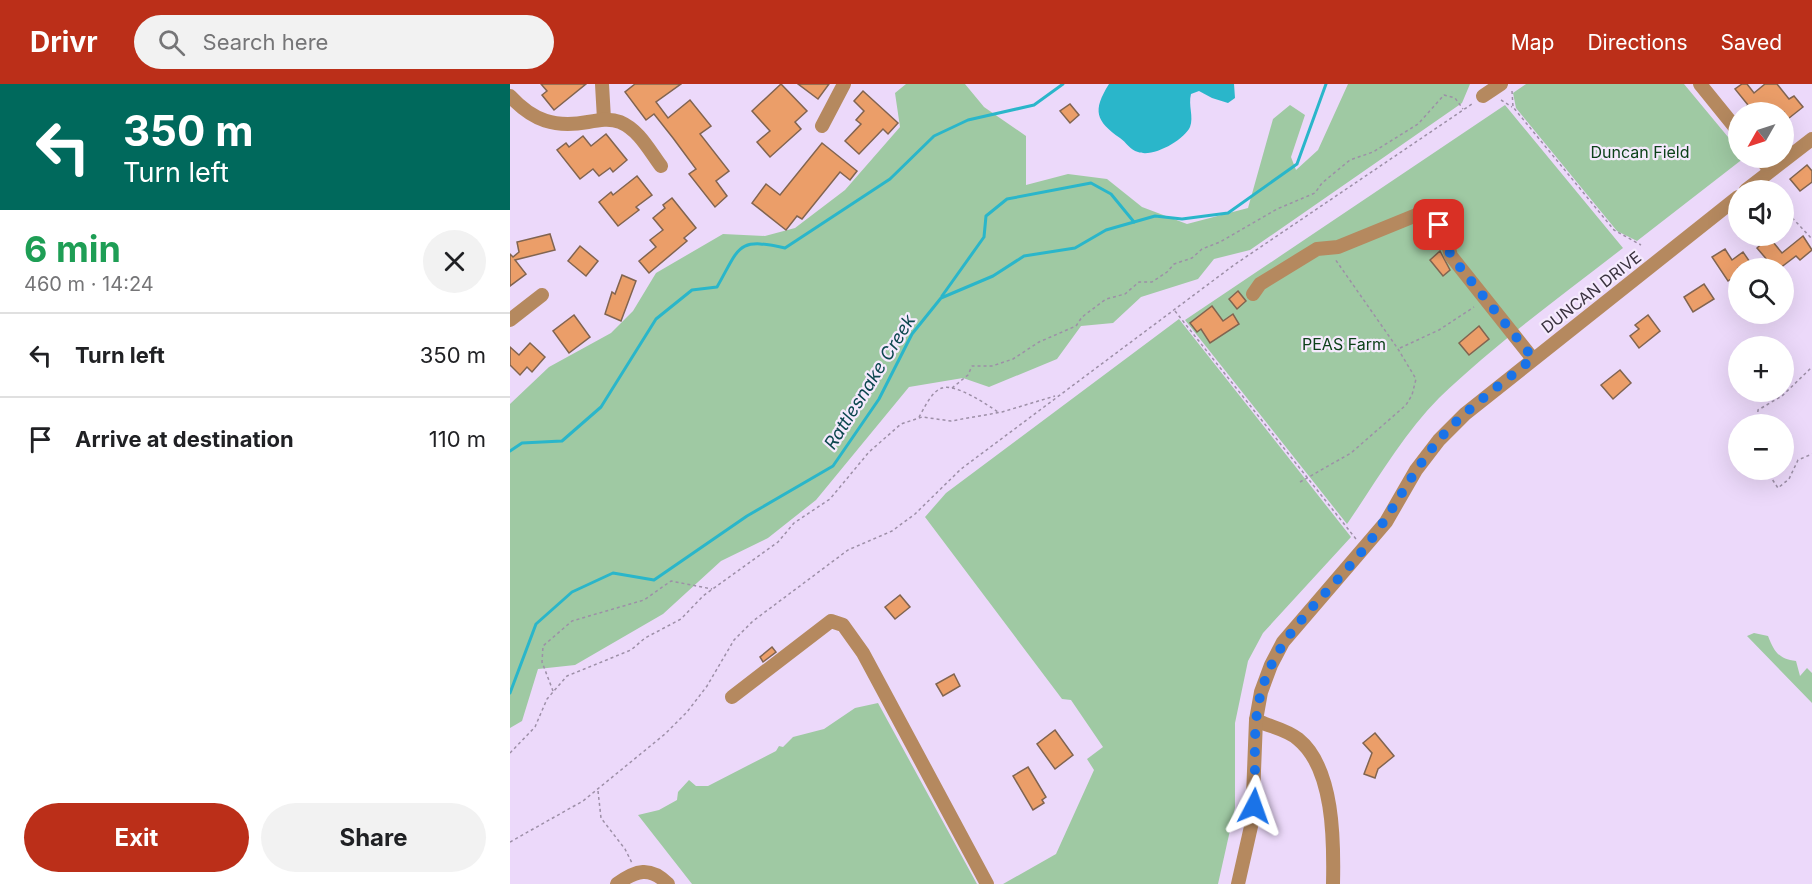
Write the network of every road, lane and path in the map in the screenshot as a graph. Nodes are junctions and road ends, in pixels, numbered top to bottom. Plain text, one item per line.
1 (602, 84) edge
2 (844, 84) edge
3 (1700, 84) edge
4 (1496, 88) edge
5 (510, 96) edge
6 (1513, 107) junction
7 (1463, 110) junction
8 (604, 119) junction
9 (1728, 119) edge
10 (822, 126) dead end
11 (1812, 139) edge
12 (661, 166) dead end
13 (1770, 170) joint
14 (1758, 180) edge
15 (1728, 205) edge
16 (1794, 220) edge
17 (1812, 239) edge
18 (1641, 245) dead end
19 (1327, 248) junction
20 (1253, 294) dead end
21 (542, 295) dead end
22 (1485, 300) junction
23 (1175, 311) junction
24 (510, 320) edge
25 (1398, 349) junction
26 (1533, 358) junction
27 (1812, 367) edge
28 (951, 388) junction
29 (1059, 395) junction
30 (999, 412) junction
31 (1758, 414) edge
32 (918, 418) junction
33 (1812, 454) edge
34 (1794, 468) edge
35 (1307, 477) junction
36 (1773, 480) edge
37 (1788, 480) edge
38 (1300, 482) dead end
39 (1364, 549) junction
40 (712, 589) junction
41 (553, 692) junction
42 (732, 697) dead end
43 (1256, 720) junction
44 (510, 753) edge
45 (598, 790) junction
46 (510, 842) edge
47 (637, 872) junction
48 (617, 884) edge
49 (668, 884) edge
50 (987, 884) edge
51 (1238, 884) edge
52 (1333, 884) edge

1 - 8 street
2 - 10 street
3 - 9 street
4 - 6 path
4 - 6 path
4 - 7 path
5 - 8 street
6 - 18 path
7 - 23 path
7 - 28 path
8 - 12 street
11 - 13 street
13 - 14 street
15 - 26 street, DUNCAN DRIVE
16 - 17 path
19 - 20 street
19 - 22 street
19 - 25 path
21 - 24 street
22 - 25 path
22 - 26 street
23 - 29 path
23 - 35 path
25 - 35 path
26 - 39 street, DUNCAN DRIVE
27 - 31 path
28 - 30 path
28 - 32 path
29 - 30 path
29 - 45 path
30 - 32 path
32 - 40 path
33 - 34 path
35 - 38 path
35 - 39 path
36 - 37 path
39 - 43 street, DUNCAN DRIVE
40 - 41 path
40 - 41 path
41 - 44 path
42 - 50 street
43 - 51 street, DUNCAN DRIVE
43 - 52 street
45 - 46 path
45 - 47 path
47 - 48 street
47 - 49 street

